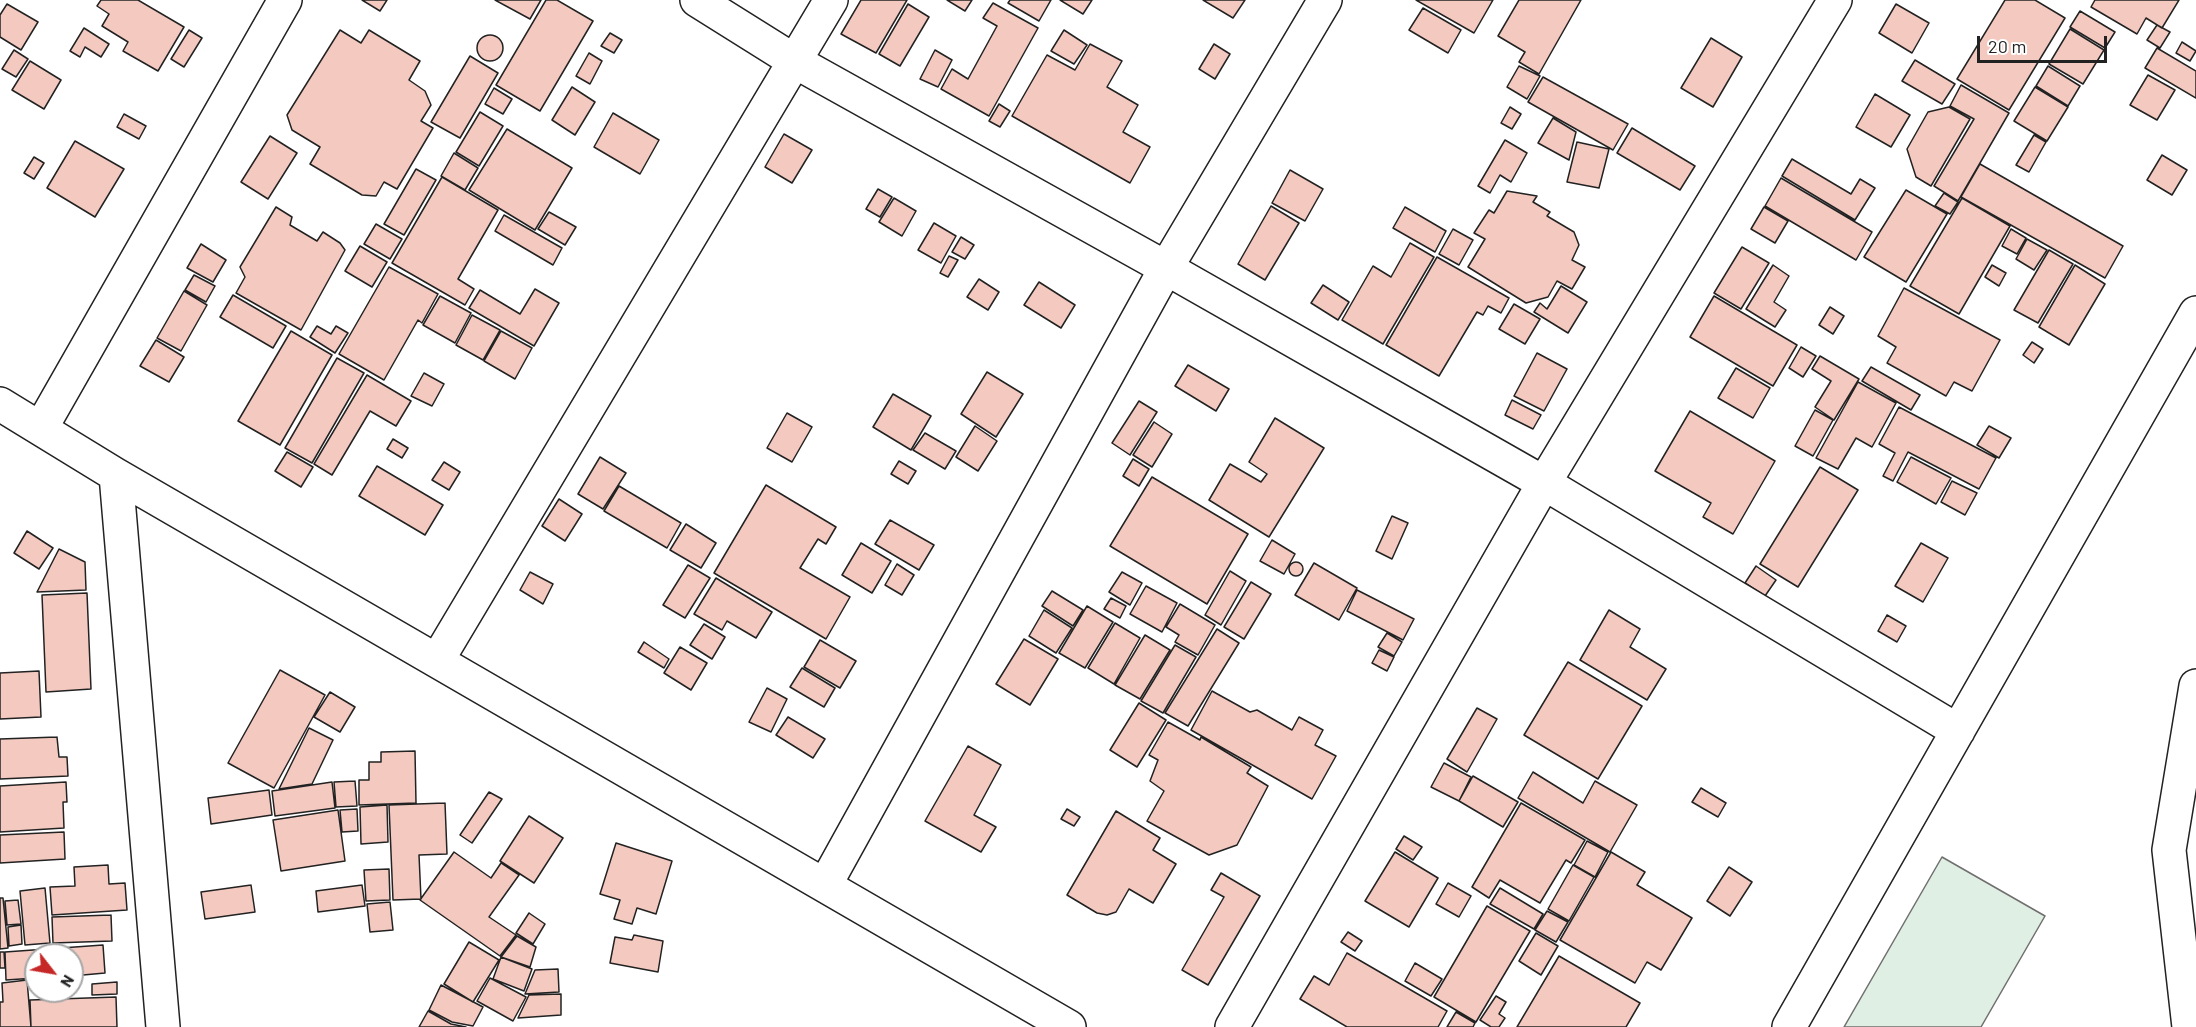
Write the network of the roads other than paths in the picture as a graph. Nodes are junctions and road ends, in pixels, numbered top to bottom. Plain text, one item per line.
1 (285, 0) edge
2 (697, 0) edge
3 (831, 0) edge
4 (1325, 0) edge
5 (1835, 0) edge
6 (796, 62) junction
7 (1166, 268) junction
8 (2196, 313) edge
9 (0, 404) edge
10 (41, 428) junction
11 (116, 475) junction
12 (1544, 483) junction
13 (438, 659) junction
14 (2196, 686) edge
15 (1958, 731) junction
16 (825, 885) junction
17 (163, 1027) edge
18 (1069, 1027) edge
19 (1232, 1027) edge
20 (1789, 1027) edge
21 (2189, 1027) edge

1 - 10 street
2 - 6 street
3 - 6 street
4 - 7 street
5 - 12 street
6 - 7 street
6 - 13 street
7 - 12 street
7 - 16 street
8 - 15 street
9 - 10 street
10 - 11 street
11 - 13 street
11 - 17 street
12 - 15 street
12 - 19 street
13 - 16 street
14 - 21 street
15 - 20 street
16 - 18 street

